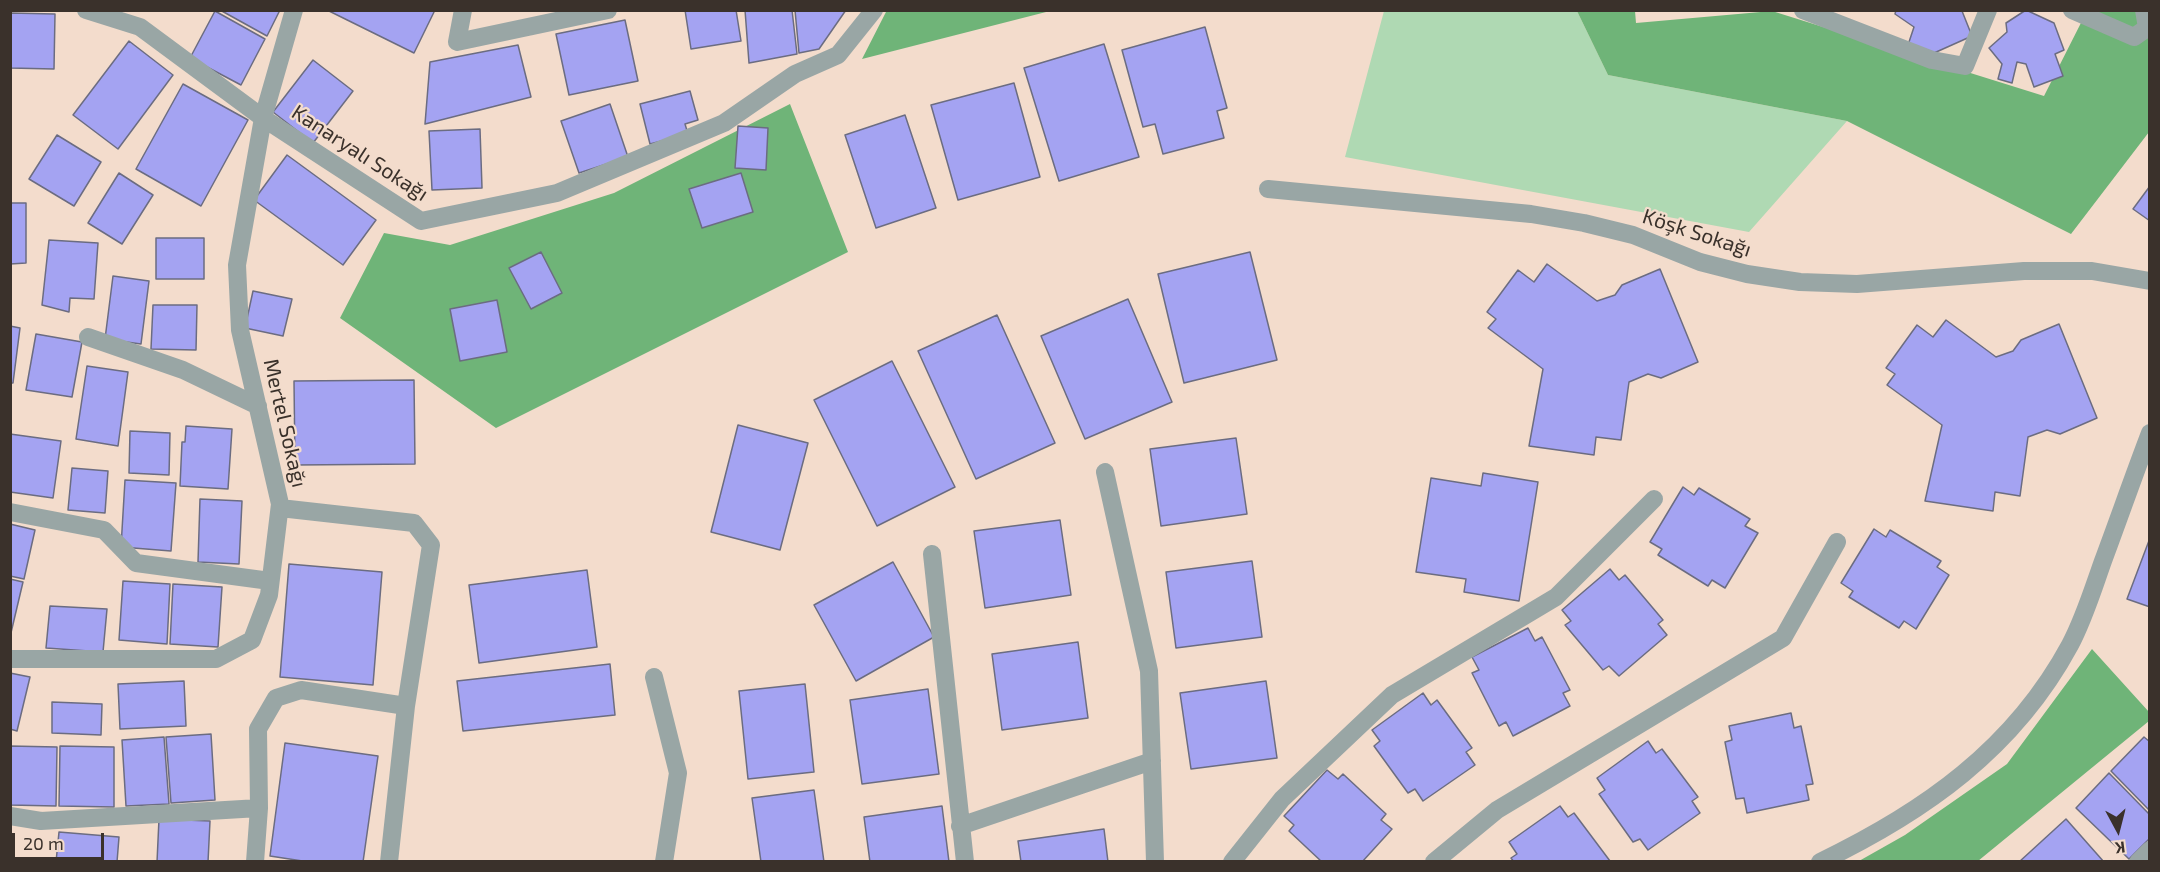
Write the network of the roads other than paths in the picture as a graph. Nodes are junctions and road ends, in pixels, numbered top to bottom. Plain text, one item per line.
1 (86, 10) edge
2 (294, 10) edge
3 (463, 10) edge
4 (608, 10) edge
5 (874, 10) edge
6 (1803, 10) edge
7 (1988, 10) edge
8 (2073, 10) edge
9 (2144, 10) edge
10 (263, 118) junction
11 (1268, 189) dead end
12 (2150, 281) edge
13 (88, 337) dead end
14 (258, 406) junction
15 (2150, 433) edge
16 (1105, 472) dead end
17 (1654, 499) dead end
18 (280, 508) junction
19 (10, 512) edge
20 (1837, 542) dead end
21 (932, 554) dead end
22 (270, 581) junction
23 (10, 659) edge
24 (654, 677) dead end
25 (406, 706) junction
26 (1152, 761) junction
27 (259, 808) junction
28 (10, 816) edge
29 (960, 826) junction
30 (2150, 850) edge
31 (255, 861) edge
32 (389, 861) edge
33 (664, 861) edge
34 (965, 861) edge
35 (1155, 861) edge
36 (1232, 861) edge
37 (1434, 861) edge
38 (1820, 861) edge
39 (2138, 861) edge

1 - 10 street, Kanaryalı Sokağı
2 - 10 street, Mertel Sokağı
3 - 4 street
5 - 10 street, Kanaryalı Sokağı
6 - 7 street
8 - 9 street
10 - 14 street, Mertel Sokağı
11 - 12 street, Köşk Sokağı
13 - 14 street
14 - 18 street, Mertel Sokağı
15 - 38 street
16 - 26 street
17 - 36 street
18 - 22 street, Mertel Sokağı
18 - 25 street
19 - 22 street
20 - 37 street
21 - 29 street
22 - 23 street, Mertel Sokağı
24 - 33 street
25 - 27 street
25 - 32 street
26 - 29 street
26 - 35 street
27 - 28 street
27 - 31 street
29 - 34 street
30 - 39 street

